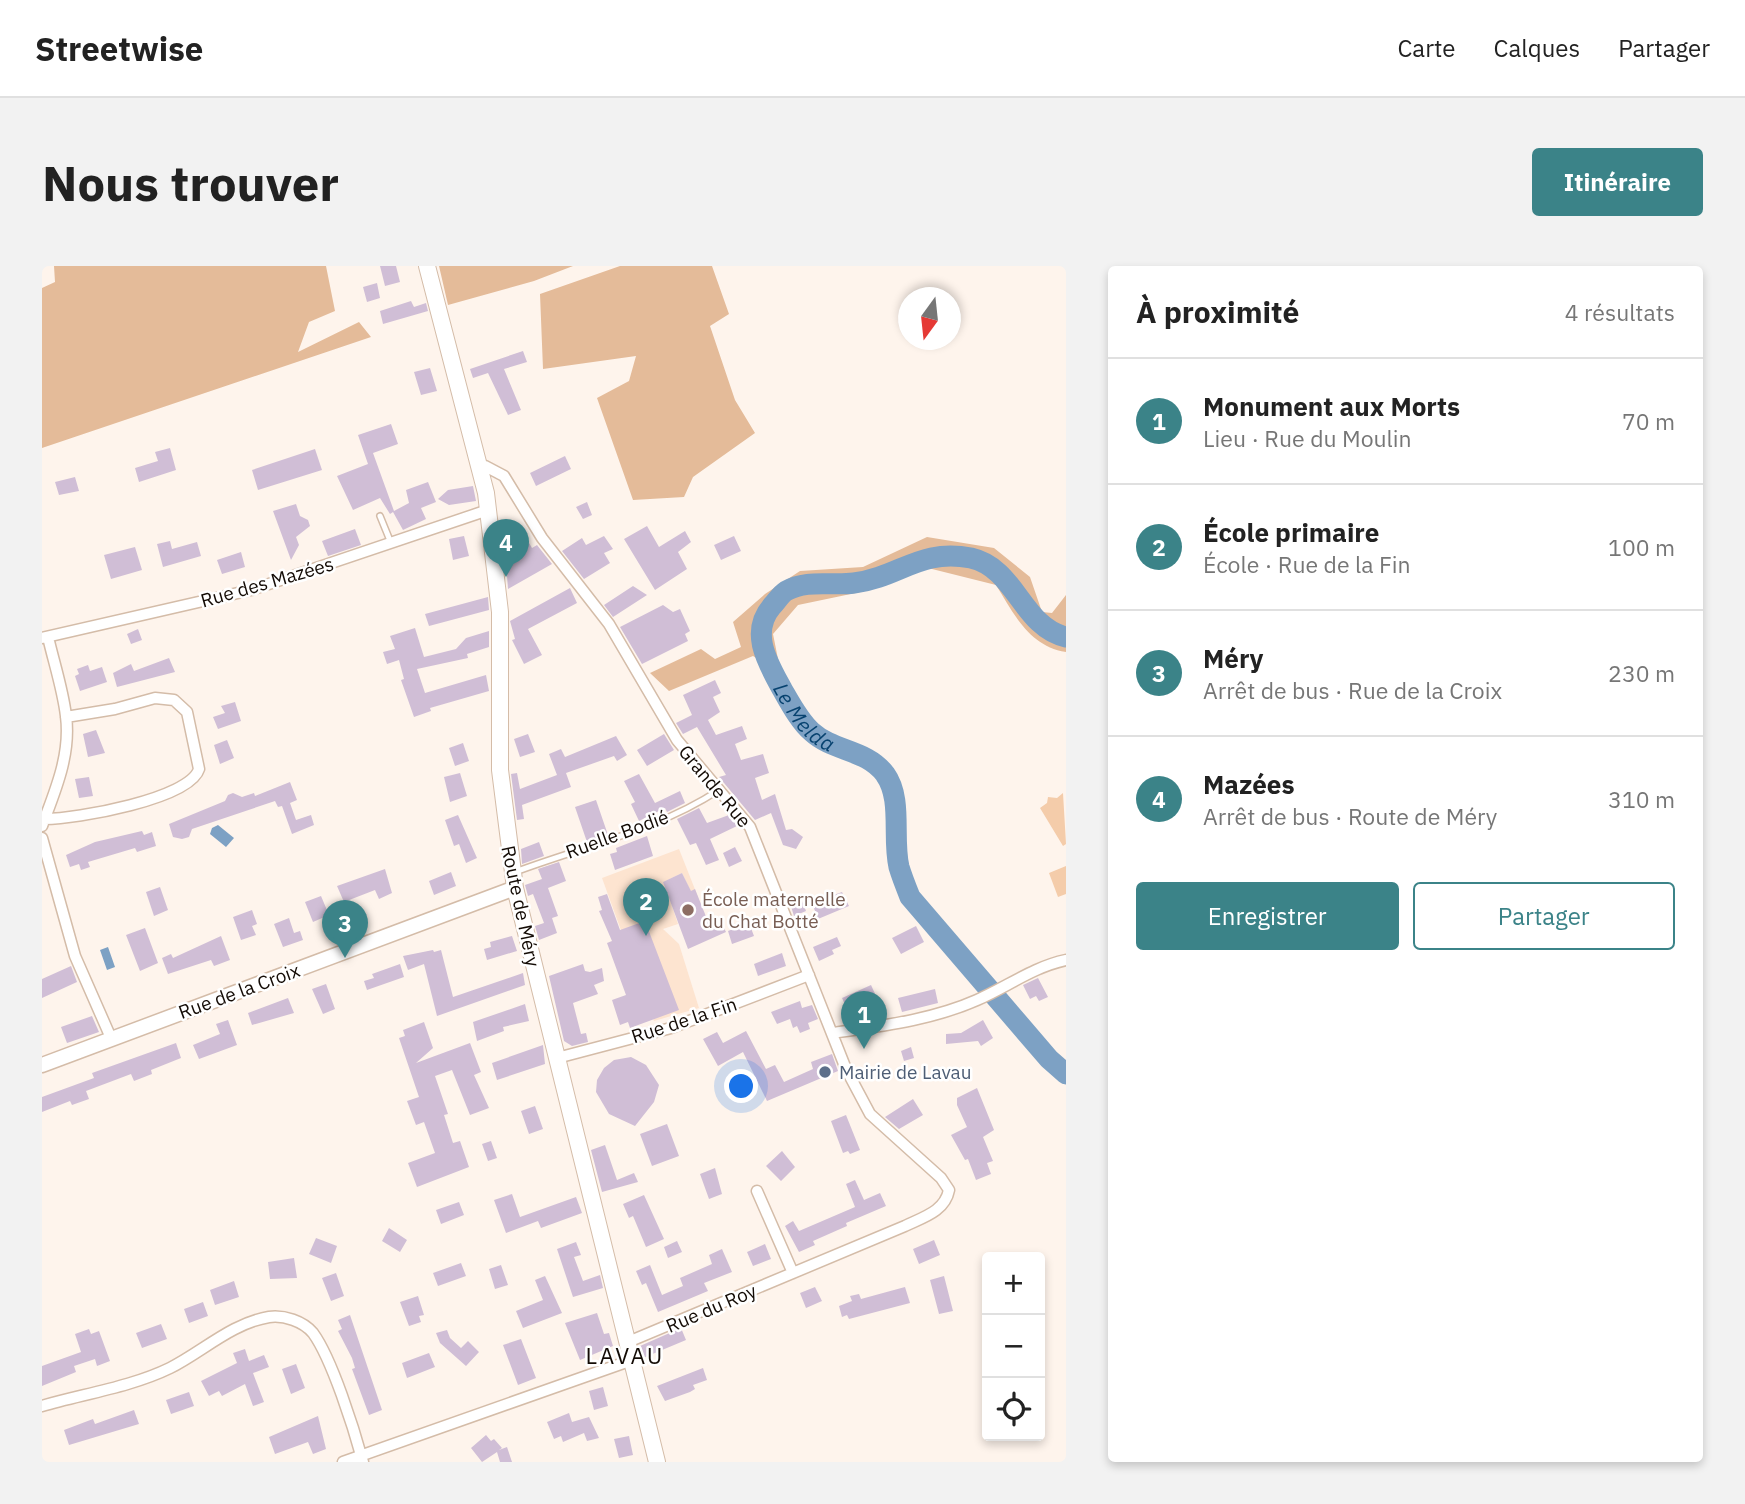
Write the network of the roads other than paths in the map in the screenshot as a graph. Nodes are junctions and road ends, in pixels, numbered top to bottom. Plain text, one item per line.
1 (428, 266) edge
2 (480, 468) junction
3 (488, 510) junction
4 (380, 516) dead end
5 (391, 543) junction
6 (45, 638) edge
7 (66, 717) junction
8 (719, 790) junction
9 (43, 823) edge
10 (42, 838) edge
11 (514, 881) junction
12 (1066, 960) edge
13 (809, 975) junction
14 (833, 1033) junction
15 (111, 1038) junction
16 (557, 1058) junction
17 (42, 1065) edge
18 (757, 1191) dead end
19 (947, 1201) joint
20 (793, 1273) junction
21 (628, 1342) junction
22 (632, 1360) junction
23 (42, 1406) edge
24 (362, 1459) edge
25 (343, 1462) edge
26 (657, 1462) edge

1 - 2 main road, Route de Méry
2 - 3 main road, Route de Méry
2 - 8 street, Grande Rue
3 - 5 street, Rue des Mazées
3 - 11 main road, Route de Méry
4 - 5 lane
5 - 6 street, Rue des Mazées
6 - 7 street
7 - 9 street
7 - 9 street
8 - 11 lane, Ruelle Bodié
8 - 13 street, Grande Rue
10 - 15 street
11 - 15 street, Rue de la Croix
11 - 16 main road, Route de Méry
12 - 14 street
13 - 14 street, Grande Rue
13 - 16 street, Rue de la Fin
14 - 19 street, Grande Rue
15 - 17 street, Rue de la Croix
16 - 21 main road, Route de Méry
18 - 20 street
19 - 20 street, Rue du Roy
20 - 21 street, Rue du Roy
21 - 22 main road, Route de Méry
22 - 24 street
22 - 26 main road, Route de Méry
23 - 24 street
24 - 25 street

